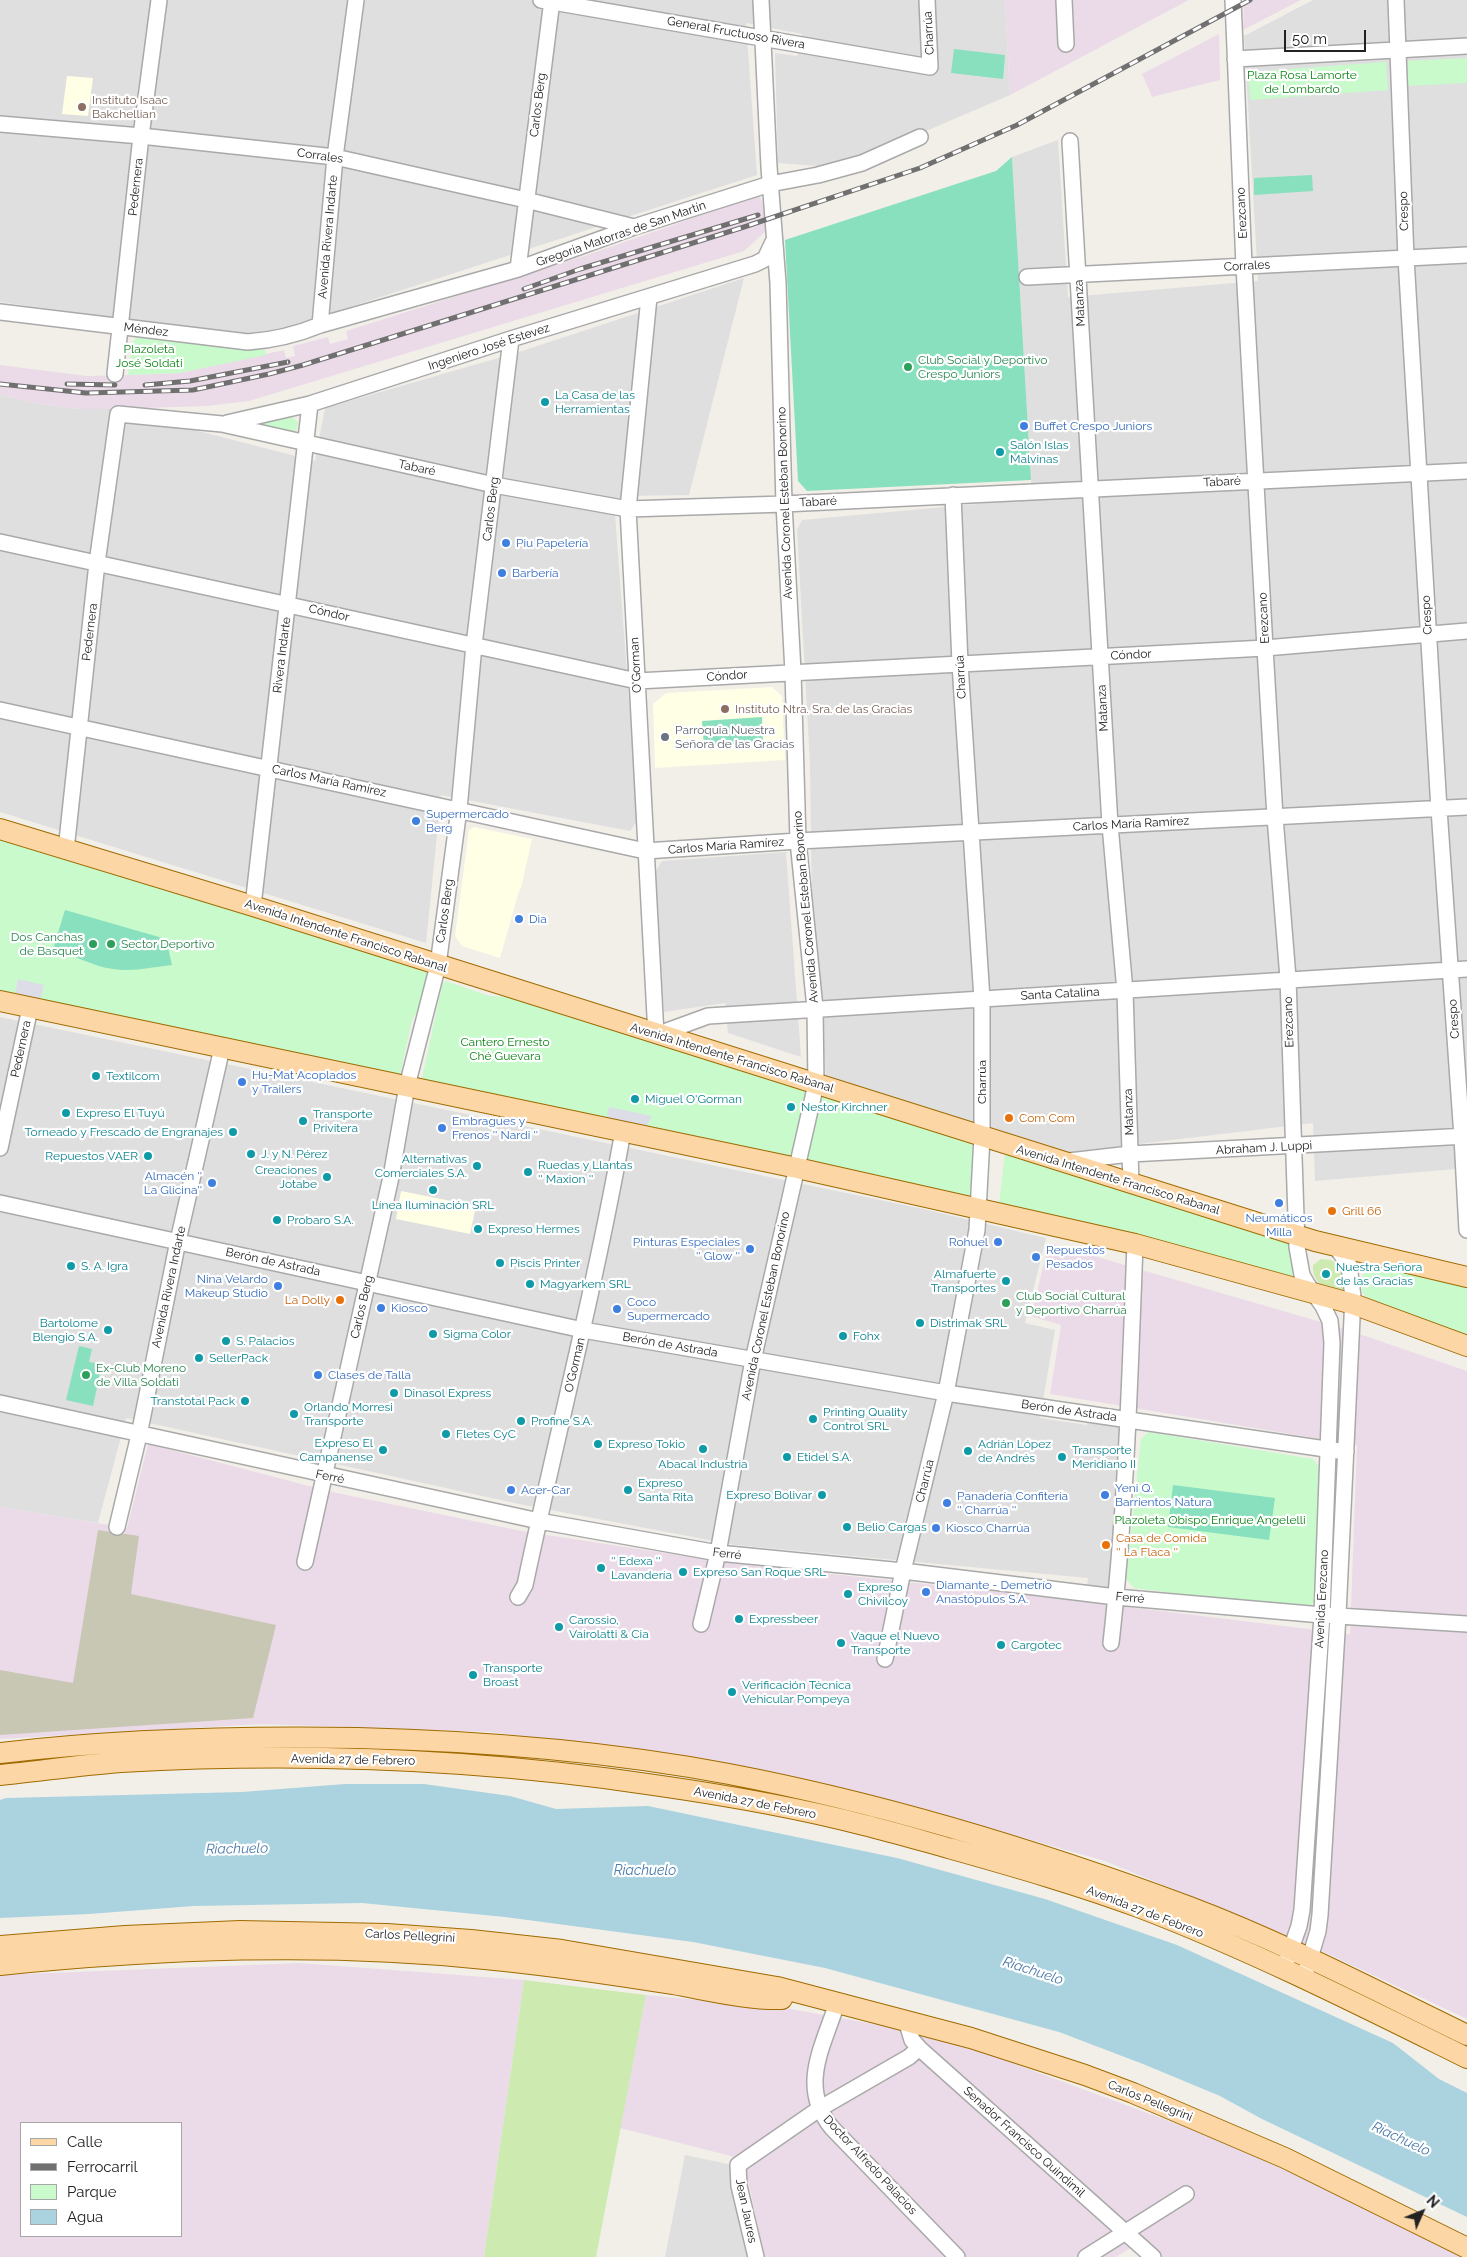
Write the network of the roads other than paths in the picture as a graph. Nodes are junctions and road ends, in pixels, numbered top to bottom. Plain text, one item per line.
1 (159, 0) edge
2 (356, 0) edge
3 (761, 0) edge
4 (927, 0) edge
5 (1064, 0) edge
6 (1233, 0) edge
7 (1396, 0) edge
8 (548, 1) edge
9 (763, 37) junction
10 (1066, 44) dead end
11 (1467, 46) edge
12 (1398, 50) junction
13 (1235, 59) junction
14 (930, 67) joint
15 (0, 124) edge
16 (141, 136) junction
17 (920, 137) dead end
18 (1070, 141) dead end
19 (335, 157) junction
20 (770, 184) junction
21 (526, 200) junction
22 (634, 227) junction
23 (774, 241) junction
24 (1467, 255) edge
25 (1406, 258) junction
26 (755, 264) junction
27 (1244, 266) junction
28 (518, 269) junction
29 (1079, 275) junction
30 (1027, 277) dead end
31 (778, 284) junction
32 (650, 297) junction
33 (0, 312) edge
34 (320, 325) junction
35 (121, 327) junction
36 (511, 339) junction
37 (116, 374) dead end
38 (310, 404) junction
39 (118, 414) joint
40 (222, 424) junction
41 (307, 444) junction
42 (1467, 470) edge
43 (1419, 473) junction
44 (1256, 480) junction
45 (494, 485) junction
46 (1091, 488) junction
47 (953, 495) junction
48 (784, 504) junction
49 (628, 509) junction
50 (0, 542) edge
51 (98, 563) junction
52 (288, 604) junction
53 (1467, 631) edge
54 (1428, 633) junction
55 (474, 645) junction
56 (1265, 648) junction
57 (1100, 656) junction
58 (960, 664) junction
59 (793, 672) junction
60 (637, 681) junction
61 (0, 710) edge
62 (79, 727) junction
63 (269, 768) junction
64 (1467, 807) edge
65 (1439, 809) junction
66 (459, 810) junction
67 (1275, 817) junction
68 (1110, 825) junction
69 (0, 829) edge
70 (972, 832) junction
71 (798, 841) junction
72 (66, 850) junction
73 (645, 851) junction
74 (253, 906) junction
75 (1467, 969) edge
76 (437, 970) junction
77 (1450, 970) junction
78 (1288, 978) junction
79 (1125, 990) junction
80 (982, 999) junction
81 (0, 1001) edge
82 (30, 1008) junction
83 (815, 1008) junction
84 (656, 1035) junction
85 (222, 1048) junction
86 (816, 1084) junction
87 (407, 1086) junction
88 (623, 1131) junction
89 (1465, 1136) edge
90 (982, 1137) junction
91 (1293, 1146) junction
92 (0, 1148) edge
93 (1130, 1154) junction
94 (1062, 1162) junction
95 (797, 1168) junction
96 (1131, 1184) junction
97 (0, 1203) edge
98 (978, 1208) junction
99 (1467, 1230) edge
100 (1296, 1235) junction
101 (178, 1241) junction
102 (1135, 1244) junction
103 (1336, 1247) junction
104 (1467, 1277) edge
105 (368, 1283) junction
106 (1313, 1293) junction
107 (1353, 1304) junction
108 (583, 1330) junction
109 (1467, 1346) edge
110 (753, 1360) junction
111 (946, 1393) junction
112 (0, 1404) edge
113 (1128, 1419) junction
114 (139, 1435) junction
115 (1328, 1450) junction
116 (1346, 1452) junction
117 (324, 1476) junction
118 (539, 1521) junction
119 (117, 1527) dead end
120 (718, 1553) junction
121 (304, 1562) dead end
122 (903, 1570) junction
123 (518, 1597) dead end
124 (1116, 1597) junction
125 (1322, 1615) junction
126 (1338, 1615) junction
127 (701, 1624) dead end
128 (1467, 1624) edge
129 (1111, 1643) dead end
130 (885, 1659) dead end
131 (266, 1736) junction
132 (486, 1744) junction
133 (0, 1753) edge
134 (267, 1759) junction
135 (482, 1764) junction
136 (0, 1775) edge
137 (0, 1946) edge
138 (1287, 1959) junction
139 (0, 1965) edge
140 (1307, 1968) junction
141 (816, 1999) junction
142 (837, 2003) junction
143 (906, 2020) junction
144 (1467, 2035) edge
145 (919, 2048) junction
146 (1467, 2058) edge
147 (819, 2110) junction
148 (1186, 2194) dead end
149 (1124, 2232) junction
150 (1467, 2248) edge
151 (756, 2257) edge
152 (957, 2257) edge
153 (1086, 2257) edge
154 (1153, 2257) edge

1 - 16 street, Pedernera
2 - 19 street, Avenida Rivera Indarte
3 - 9 street, Avenida Coronel Esteban Bonorino
4 - 14 street, Charrúa
5 - 10 street
6 - 13 street, Erezcano
7 - 12 street, Crespo
8 - 9 street, General Fructuoso Rivera
8 - 21 street, Carlos Berg
9 - 14 street, General Fructuoso Rivera
9 - 20 street, Avenida Coronel Esteban Bonorino
11 - 12 street
12 - 13 street
12 - 25 street, Crespo
13 - 27 street, Erezcano
15 - 16 street, Corrales
16 - 19 street, Corrales
16 - 35 street, Pedernera
17 - 20 street, Gregoria Matorras de San Martín
18 - 29 street, Matanza
19 - 21 street, Corrales
19 - 34 street, Avenida Rivera Indarte
20 - 22 street, Gregoria Matorras de San Martín
20 - 23 street, Avenida Coronel Esteban Bonorino
21 - 22 street, Corrales
21 - 28 street, Carlos Berg
22 - 28 street, Gregoria Matorras de San Martín
23 - 26 street, Ingeniero José Estevez
23 - 31 street, Avenida Coronel Esteban Bonorino
24 - 25 street, Corrales
25 - 27 street, Corrales
25 - 43 street, Crespo
26 - 31 street
26 - 32 street, Ingeniero José Estevez
27 - 29 street, Corrales
27 - 44 street, Erezcano
28 - 34 street, Gregoria Matorras de San Martín
29 - 30 street, Corrales
29 - 46 street, Matanza
31 - 48 street, Avenida Coronel Esteban Bonorino
32 - 36 street, Ingeniero José Estevez
32 - 49 street, O'Gorman
33 - 35 street, Méndez
34 - 35 street, Méndez
35 - 37 street, Pedernera
36 - 38 street, Ingeniero José Estevez
36 - 45 street, Carlos Berg
38 - 40 street, Ingeniero José Estevez
38 - 41 street, Rivera Indarte
39 - 40 street, Tabaré
39 - 51 street, Pedernera
40 - 41 street, Tabaré
41 - 45 street, Tabaré
41 - 52 street, Rivera Indarte
42 - 43 street, Tabaré
43 - 44 street, Tabaré
43 - 54 street, Crespo
44 - 46 street, Tabaré
44 - 56 street, Erezcano
45 - 49 street, Tabaré
45 - 55 street, Carlos Berg
46 - 47 street, Tabaré
46 - 57 street, Matanza
47 - 48 street, Tabaré
47 - 58 street, Charrúa
48 - 49 street, Tabaré
48 - 59 street, Avenida Coronel Esteban Bonorino
49 - 60 street, O'Gorman
50 - 51 street, Cóndor
51 - 52 street, Cóndor
51 - 62 street, Pedernera
52 - 55 street, Cóndor
52 - 63 street, Rivera Indarte
53 - 54 street, Cóndor
54 - 56 street, Cóndor
54 - 65 street, Crespo
55 - 60 street, Cóndor
55 - 66 street, Carlos Berg
56 - 57 street, Cóndor
56 - 67 street, Erezcano
57 - 58 street, Cóndor
57 - 68 street, Matanza
58 - 59 street, Cóndor
58 - 70 street, Charrúa
59 - 60 street, Cóndor
59 - 71 street, Avenida Coronel Esteban Bonorino
60 - 73 street, O'Gorman
61 - 62 street, Carlos María Ramírez
62 - 63 street, Carlos María Ramírez
62 - 72 street, Pedernera
63 - 66 street, Carlos María Ramírez
63 - 74 street, Rivera Indarte
64 - 65 street, Carlos María Ramírez
65 - 67 street, Carlos María Ramírez
65 - 77 street, Crespo
66 - 73 street, Carlos María Ramírez
66 - 76 street, Carlos Berg
67 - 68 street, Carlos María Ramírez
67 - 78 street, Erezcano
68 - 70 street, Carlos María Ramírez
68 - 79 street, Matanza
69 - 72 main road, Avenida Intendente Francisco Rabanal
70 - 71 street, Carlos María Ramírez
70 - 80 street, Charrúa
71 - 73 street, Carlos María Ramírez
71 - 83 street, Avenida Coronel Esteban Bonorino
72 - 74 main road, Avenida Intendente Francisco Rabanal
73 - 84 street, O'Gorman
74 - 76 main road, Avenida Intendente Francisco Rabanal
75 - 77 street, Santa Catalina
76 - 84 main road, Avenida Intendente Francisco Rabanal
76 - 87 street, Carlos Berg
77 - 78 street, Santa Catalina
77 - 89 street, Crespo
78 - 79 street, Santa Catalina
78 - 91 street, Erezcano
79 - 80 street, Santa Catalina
79 - 93 street, Matanza
80 - 83 street, Santa Catalina
80 - 90 street, Charrúa
81 - 82 main road
82 - 85 main road
82 - 92 street, Pedernera
83 - 84 street, Santa Catalina
83 - 86 street, Avenida Coronel Esteban Bonorino
84 - 86 main road, Avenida Intendente Francisco Rabanal
85 - 87 main road
85 - 101 street, Avenida Rivera Indarte
86 - 90 main road, Avenida Intendente Francisco Rabanal
86 - 95 street, Avenida Coronel Esteban Bonorino
87 - 88 main road
87 - 105 street, Carlos Berg
88 - 95 main road
88 - 108 street, O'Gorman
89 - 91 street, Abraham J. Luppi
89 - 99 street, Crespo
90 - 94 main road, Avenida Intendente Francisco Rabanal
90 - 98 street, Charrúa
91 - 93 street, Abraham J. Luppi
91 - 100 street, Erezcano
93 - 94 street, Abraham J. Luppi
93 - 96 street, Matanza
94 - 96 main road, Avenida Intendente Francisco Rabanal
95 - 98 main road
95 - 110 street, Avenida Coronel Esteban Bonorino
96 - 100 main road, Avenida Intendente Francisco Rabanal
97 - 101 street, Berón de Astrada
98 - 102 main road
98 - 111 street, Charrúa
100 - 103 main road, Avenida Intendente Francisco Rabanal
100 - 106 street, Avenida Erezcano
101 - 105 street, Berón de Astrada
101 - 114 street, Avenida Rivera Indarte
102 - 106 main road
102 - 113 street
103 - 104 main road, Avenida Intendente Francisco Rabanal
103 - 107 street, Avenida Erezcano
105 - 108 street, Berón de Astrada
105 - 117 street, Carlos Berg
106 - 107 main road
106 - 115 street, Avenida Erezcano
107 - 109 main road
107 - 116 street, Avenida Erezcano
108 - 110 street, Berón de Astrada
108 - 118 street, O'Gorman
110 - 111 street, Berón de Astrada
110 - 120 street, Avenida Coronel Esteban Bonorino
111 - 113 street, Berón de Astrada
111 - 122 street, Charrúa
112 - 114 street, Ferré
113 - 115 street, Berón de Astrada
113 - 124 street
114 - 117 street, Ferré
114 - 119 street, Avenida Rivera Indarte
115 - 116 street, Berón de Astrada
115 - 125 street, Avenida Erezcano
116 - 126 street, Avenida Erezcano
117 - 118 street, Ferré
117 - 121 street, Carlos Berg
118 - 120 street, Ferré
118 - 123 street, O'Gorman
120 - 122 street, Ferré
120 - 127 street, Avenida Coronel Esteban Bonorino
122 - 124 street, Ferré
122 - 130 street, Charrúa
124 - 125 street, Ferré
124 - 129 street
125 - 126 street, Ferré
125 - 138 street, Avenida Erezcano
126 - 128 street, Ferré
126 - 140 street, Avenida Erezcano
131 - 132 main road, Avenida 27 de Febrero
131 - 133 main road, Avenida 27 de Febrero
131 - 134 main road
132 - 135 main road
132 - 138 main road, Avenida 27 de Febrero
134 - 135 main road, Avenida 27 de Febrero
134 - 136 main road
135 - 138 main road, Avenida 27 de Febrero
137 - 141 main road, Carlos Pellegrini
138 - 140 main road, Avenida 27 de Febrero
139 - 141 main road, Carlos Pellegrini
140 - 144 main road, Avenida 27 de Febrero
140 - 146 main road, Avenida 27 de Febrero
141 - 142 main road, Carlos Pellegrini
142 - 143 main road, Carlos Pellegrini
142 - 147 street, Doctor Alfredo Palacios
143 - 145 street, Senador Francisco Quindimil
143 - 150 main road, Carlos Pellegrini
145 - 147 street
145 - 149 street, Senador Francisco Quindimil
147 - 151 street, Jean Jaures
147 - 152 street, Doctor Alfredo Palacios
148 - 149 street
149 - 153 street
149 - 154 street, Senador Francisco Quindimil

